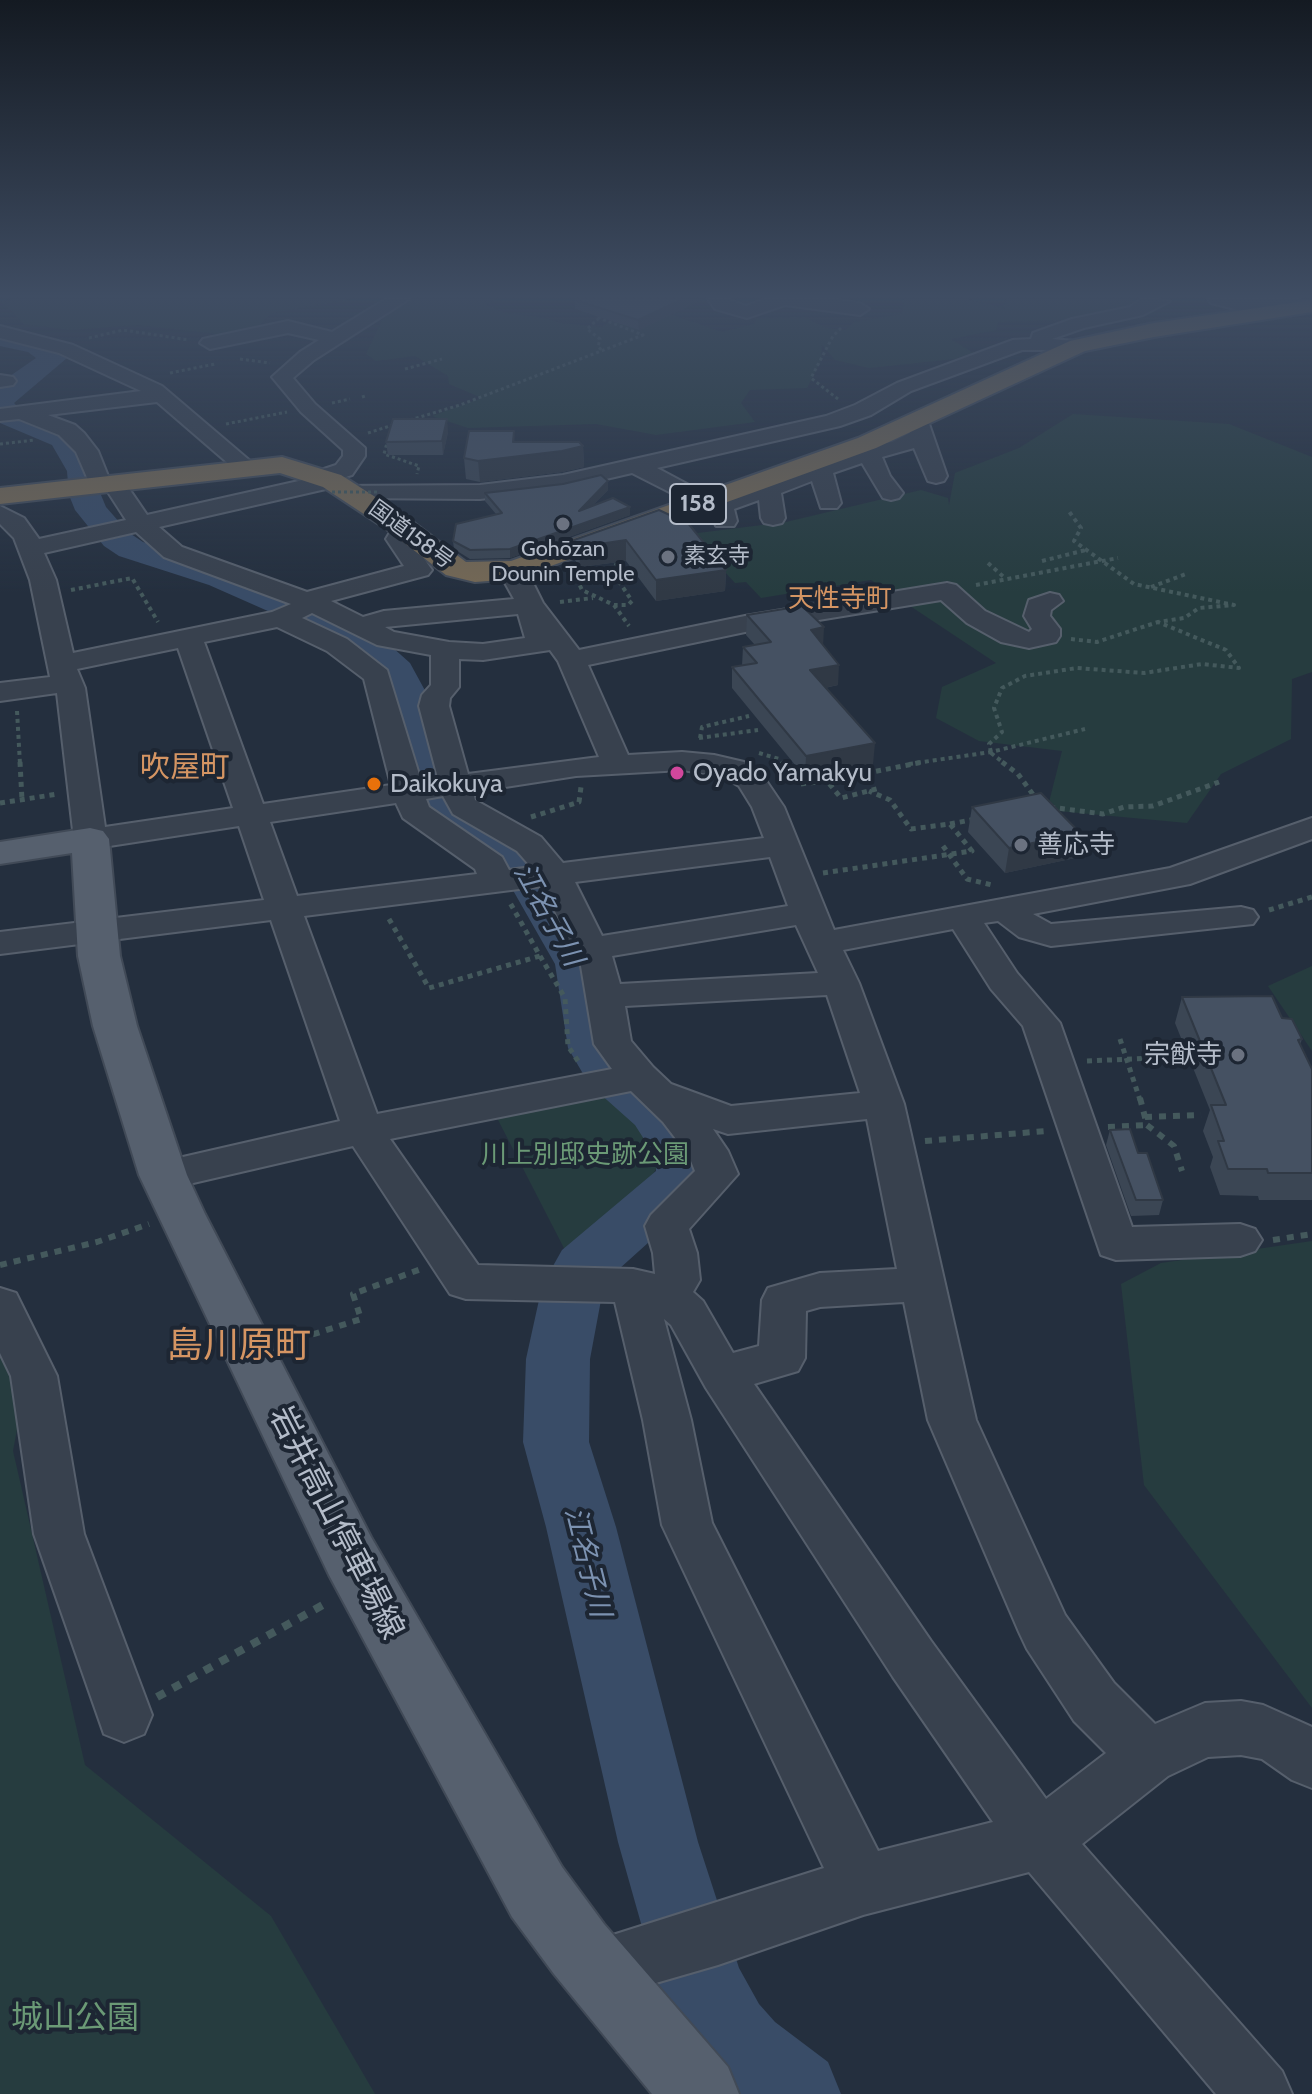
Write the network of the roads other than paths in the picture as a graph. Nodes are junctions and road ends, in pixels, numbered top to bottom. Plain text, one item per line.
1 (149, 397) edge
2 (165, 397) edge
3 (297, 397) edge
4 (887, 397) edge
5 (974, 397) edge
6 (10, 414) edge
7 (868, 448) junction
8 (245, 466) junction
9 (638, 467) junction
10 (821, 469) junction
11 (936, 476) dead end
12 (95, 484) junction
13 (334, 485) junction
14 (769, 489) junction
15 (891, 493) dead end
16 (0, 496) edge
17 (705, 501) junction
18 (829, 503) dead end
19 (0, 513) edge
20 (773, 518) dead end
21 (725, 521) dead end
22 (119, 528) junction
23 (410, 534) junction
24 (32, 548) junction
25 (515, 570) junction
26 (1050, 601) dead end
27 (531, 605) junction
28 (298, 609) junction
29 (361, 626) junction
30 (179, 639) junction
31 (449, 650) junction
32 (572, 660) junction
33 (64, 673) junction
34 (8, 691) edge
35 (617, 764) junction
36 (450, 786) junction
37 (412, 792) junction
38 (251, 815) junction
39 (1312, 828) edge
40 (90, 839) junction
41 (782, 846) junction
42 (0, 853) edge
43 (551, 873) junction
44 (504, 879) junction
45 (1001, 899) junction
46 (285, 906) junction
47 (1241, 917) road end
48 (964, 919) junction
49 (96, 931) junction
50 (0, 943) edge
51 (824, 946) junction
52 (593, 948) junction
53 (605, 996) junction
54 (629, 1084) junction
55 (888, 1124) junction
56 (363, 1130) junction
57 (172, 1194) junction
58 (1254, 1240) road end
59 (922, 1284) junction
60 (635, 1288) junction
61 (0, 1305) edge
62 (722, 1375) junction
63 (124, 1715) road end
64 (1148, 1756) junction
65 (1312, 1760) edge
66 (1040, 1840) junction
67 (863, 1885) junction
68 (597, 1969) junction
69 (701, 2094) edge
70 (1259, 2094) edge

1 - 6 street
2 - 8 street
3 - 13 street
4 - 9 street
5 - 7 highway, 国道158号 / 158
6 - 12 street
7 - 10 street
7 - 11 street
7 - 15 street
7 - 17 highway, 国道158号 / 158
8 - 12 highway, 国道158号 / 158
8 - 13 highway, 国道158号 / 158
9 - 13 street
9 - 17 street
10 - 14 street
10 - 18 street
12 - 16 highway, 国道158号 / 158
12 - 22 street
13 - 22 street
13 - 23 highway, 国道158号 / 158
14 - 20 street
14 - 21 street
17 - 25 highway, 国道158号 / 158
19 - 24 street
22 - 24 street
22 - 28 street
23 - 25 highway, 国道158号 / 158
23 - 28 street
24 - 33 street
25 - 27 street
26 - 32 street
27 - 29 street
27 - 31 street
27 - 32 street
28 - 29 street
28 - 30 street
28 - 37 street
29 - 31 street
30 - 33 street
30 - 38 street
31 - 36 street
32 - 35 street
33 - 34 street
33 - 40 street
35 - 36 street
35 - 41 street
36 - 37 street
36 - 43 street
37 - 38 street
37 - 44 street
38 - 40 street
38 - 46 street
39 - 45 street
40 - 42 main road
40 - 49 main road, 岩井高山停車場線
41 - 43 street
41 - 51 street
43 - 44 street
43 - 52 street
44 - 46 street
45 - 47 street
45 - 48 street
46 - 49 street
46 - 56 street
48 - 51 street
48 - 58 street
49 - 50 street
49 - 57 main road, 岩井高山停車場線
51 - 52 street
51 - 53 street
51 - 55 street
52 - 53 street
53 - 54 street
54 - 55 street
54 - 56 street
54 - 60 street
55 - 59 street
56 - 57 street
56 - 60 street
57 - 68 main road, 岩井高山停車場線
59 - 62 street
59 - 64 street
60 - 62 street
60 - 67 street
61 - 63 street
62 - 66 street
64 - 65 street
64 - 66 street
66 - 67 street
66 - 70 street
67 - 68 street
68 - 69 main road, 岩井高山停車場線

